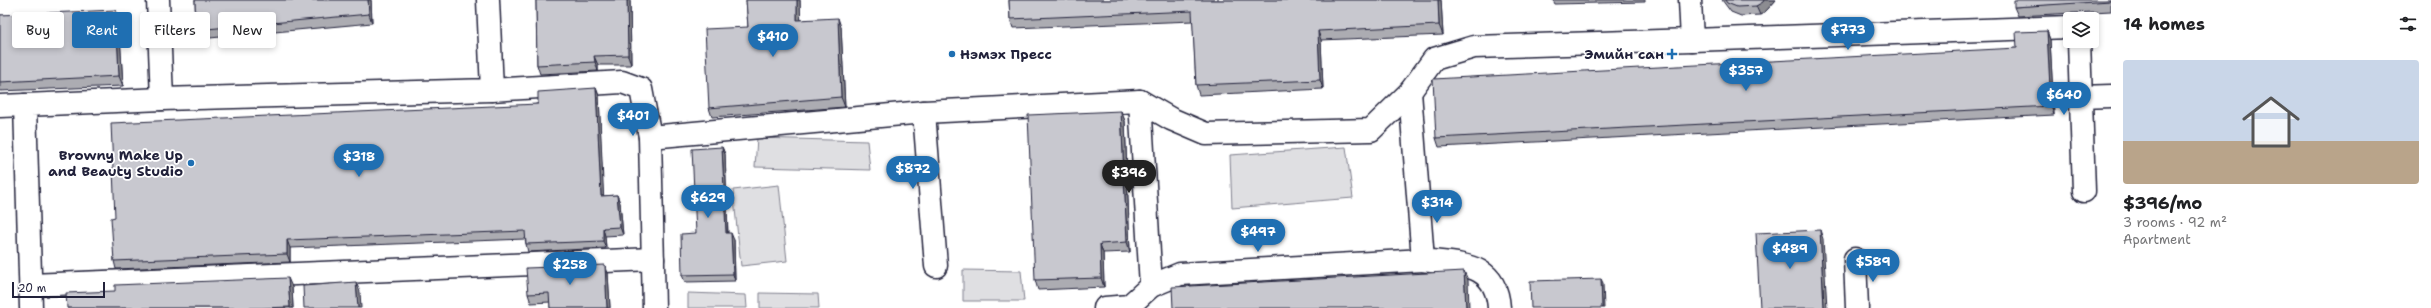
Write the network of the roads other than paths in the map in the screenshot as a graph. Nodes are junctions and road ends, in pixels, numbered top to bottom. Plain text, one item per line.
1 (158, 0) edge
2 (488, 0) edge
3 (1690, 0) edge
4 (2063, 27) edge
5 (1692, 40) junction
6 (2079, 48) edge
7 (492, 90) junction
8 (1410, 92) junction
9 (2111, 96) edge
10 (2080, 97) junction
11 (162, 99) junction
12 (1140, 101) junction
13 (25, 105) junction
14 (0, 106) edge
15 (924, 112) junction
16 (650, 137) junction
17 (2084, 191) dead end
18 (653, 259) junction
19 (1855, 259) dead end
20 (1423, 260) junction
21 (936, 266) dead end
22 (30, 285) junction
23 (1151, 286) junction
24 (31, 308) edge
25 (654, 308) edge
26 (1105, 308) edge
27 (1499, 308) edge
28 (1857, 308) edge

1 - 11 street
2 - 7 street
3 - 5 street
4 - 5 street
5 - 8 street
6 - 10 street
7 - 11 street
7 - 16 street
8 - 12 street
8 - 20 street
9 - 10 street
10 - 17 street
11 - 13 street
12 - 15 street
12 - 23 street
13 - 14 street
13 - 22 street
15 - 16 street
15 - 21 street
16 - 18 street
18 - 22 street
18 - 25 street
19 - 28 street
20 - 23 street
20 - 27 street
22 - 24 street
23 - 26 street

